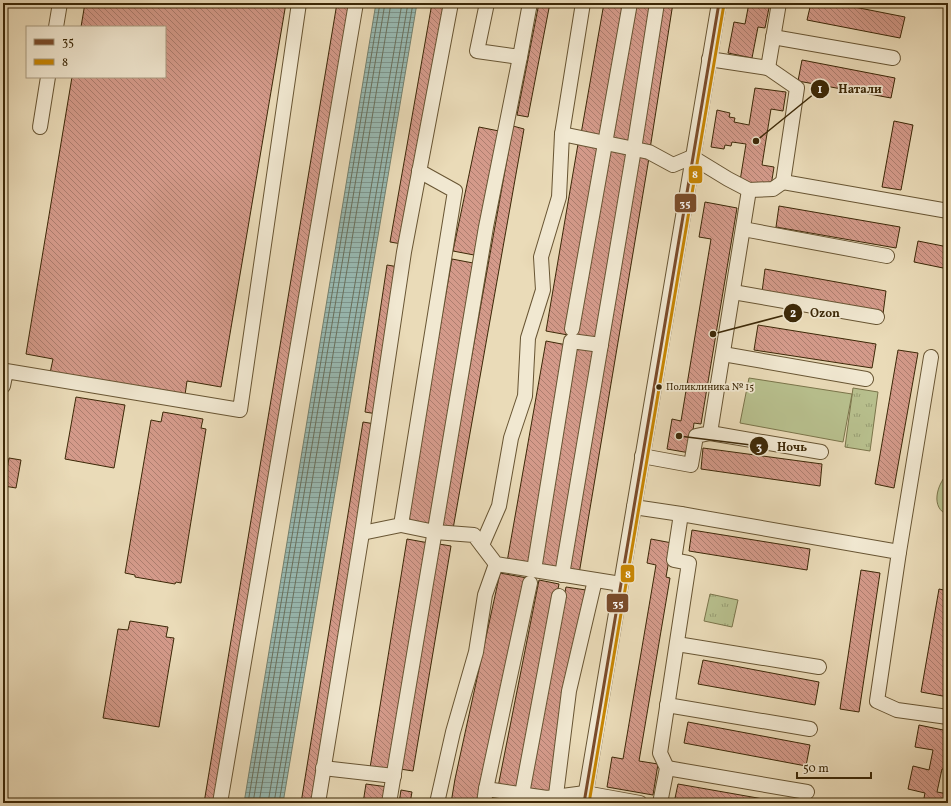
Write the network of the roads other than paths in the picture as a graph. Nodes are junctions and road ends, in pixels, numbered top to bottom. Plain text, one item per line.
1 (60, 3) edge
2 (299, 3) edge
3 (356, 3) edge
4 (450, 3) edge
5 (486, 3) edge
6 (530, 3) edge
7 (583, 3) edge
8 (630, 3) edge
9 (657, 3) edge
10 (719, 3) edge
11 (779, 3) edge
12 (56, 26) edge
13 (773, 37) junction
14 (520, 57) junction
15 (893, 58) dead end
16 (709, 59) junction
17 (768, 68) junction
18 (48, 78) edge
19 (40, 127) dead end
20 (562, 134) junction
21 (605, 143) junction
22 (634, 149) junction
23 (692, 157) junction
24 (419, 171) junction
25 (783, 182) junction
26 (749, 190) junction
27 (948, 211) edge
28 (743, 229) junction
29 (887, 256) dead end
30 (733, 292) junction
31 (877, 317) dead end
32 (572, 329) dead end
33 (601, 345) junction
34 (723, 354) junction
35 (931, 357) dead end
36 (866, 379) dead end
37 (3, 386) edge
38 (710, 434) junction
39 (821, 452) dead end
40 (642, 456) junction
41 (634, 507) junction
42 (680, 514) junction
43 (401, 525) junction
44 (435, 532) junction
45 (362, 533) junction
46 (482, 545) junction
47 (899, 552) junction
48 (496, 564) junction
49 (562, 575) junction
50 (532, 576) junction
51 (595, 580) junction
52 (621, 584) junction
53 (559, 596) dead end
54 (677, 644) junction
55 (819, 667) dead end
56 (667, 705) junction
57 (948, 717) edge
58 (810, 729) dead end
59 (323, 768) junction
60 (667, 768) junction
61 (394, 776) junction
62 (486, 789) junction
63 (807, 792) dead end
64 (522, 794) junction
65 (584, 798) edge
66 (556, 800) edge
67 (220, 803) edge
68 (318, 803) edge
69 (389, 803) edge
70 (437, 803) edge
71 (484, 803) edge
72 (640, 803) edge
73 (660, 803) edge

1 - 12 street
2 - 37 street
3 - 67 street
4 - 24 street
5 - 14 street
6 - 14 street
7 - 20 street
8 - 21 street
9 - 22 street
10 - 16 street
11 - 13 street
13 - 15 street
13 - 17 street
14 - 44 street
16 - 17 street
16 - 23 street
17 - 25 street
18 - 19 street
20 - 21 street
20 - 46 street
21 - 22 street
21 - 32 street
22 - 23 street
22 - 33 street
23 - 26 street
23 - 40 street
24 - 43 street
24 - 45 street
25 - 26 street
25 - 27 street
26 - 28 street
28 - 29 street
28 - 30 street
30 - 31 street
30 - 34 street
33 - 49 street
33 - 50 street
34 - 36 street
34 - 38 street
35 - 47 street
38 - 39 street
38 - 40 street
40 - 41 street
41 - 42 street
41 - 52 street
42 - 47 street
42 - 54 street
43 - 44 street
43 - 45 street
44 - 46 street
44 - 61 street
45 - 59 street
46 - 48 street
47 - 57 street
48 - 50 street
48 - 70 street
49 - 50 street
49 - 51 street
50 - 62 street
51 - 52 street
51 - 66 street
52 - 65 street
53 - 64 street
54 - 55 street
54 - 56 street
56 - 58 street
56 - 60 street
59 - 61 street
59 - 68 street
60 - 63 street
60 - 73 street
61 - 69 street
62 - 64 street
62 - 71 street
64 - 66 street
65 - 66 street
65 - 72 street

